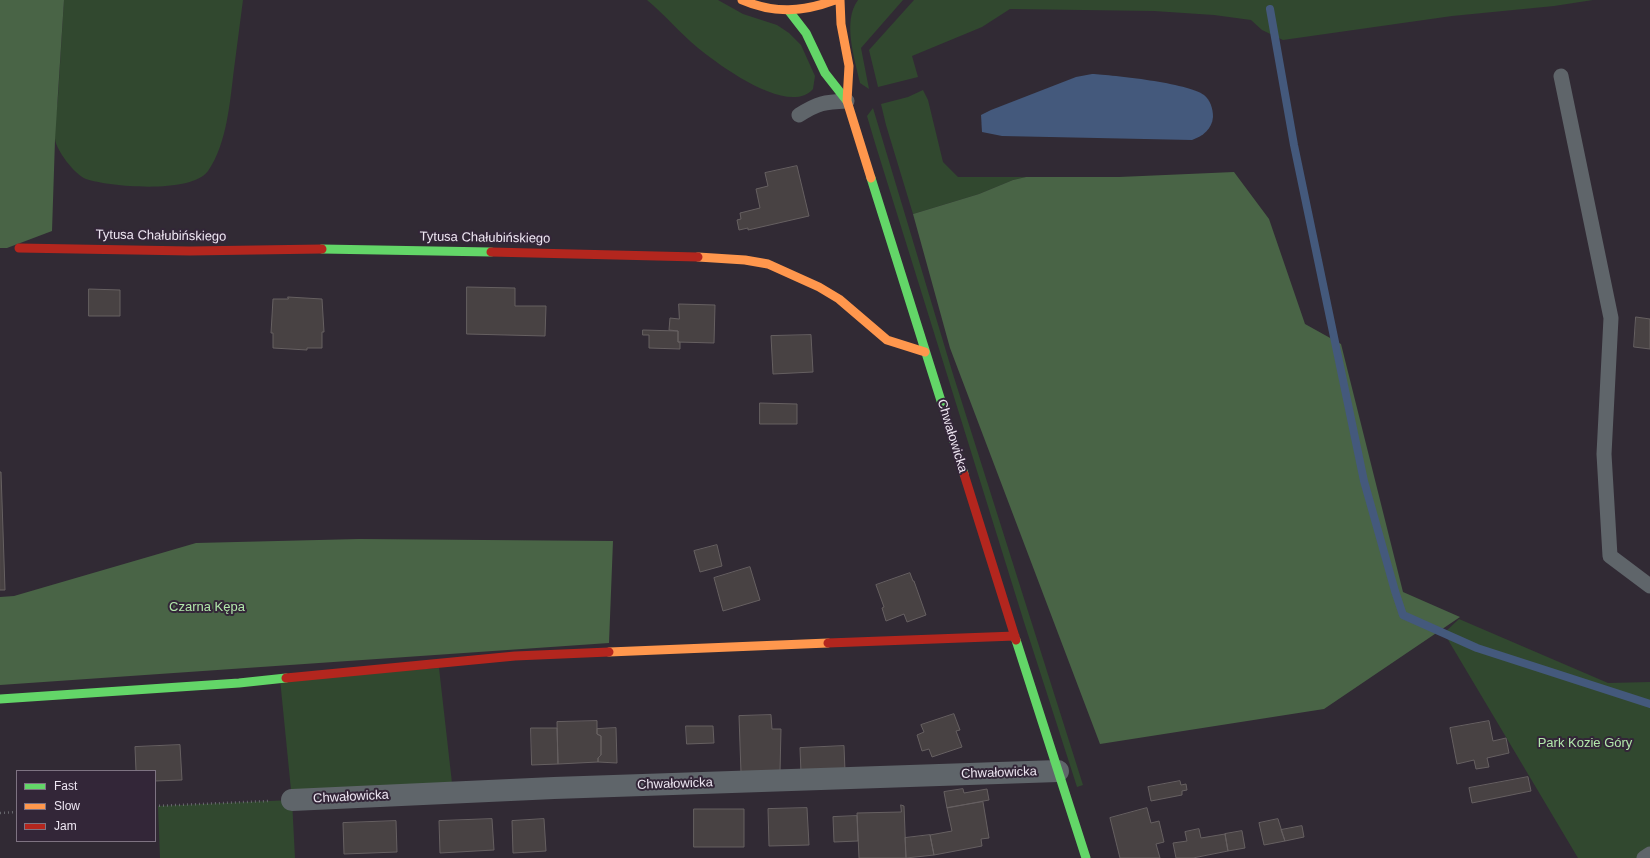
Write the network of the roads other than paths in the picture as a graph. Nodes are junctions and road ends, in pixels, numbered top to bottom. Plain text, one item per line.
1 (742, 0) edge
2 (835, 0) edge
3 (840, 0) edge
4 (789, 11) junction
5 (1561, 76) dead end
6 (847, 101) junction
7 (799, 115) dead end
8 (19, 248) dead end
9 (925, 352) junction
10 (1650, 586) edge
11 (1015, 636) junction
12 (0, 699) edge
13 (1058, 771) junction
14 (292, 800) road end
15 (1650, 854) edge
16 (1086, 858) edge
17 (1644, 858) edge

1 - 4 street
2 - 4 street
3 - 6 street, Chwałowicka
4 - 6 street, Chwałowicka
5 - 10 lane
6 - 7 lane
6 - 9 street, Chwałowicka
8 - 9 street, Tytusa Chałubińskiego
9 - 11 street, Chwałowicka
11 - 12 street
11 - 13 street, Chwałowicka
13 - 14 street, Chwałowicka
13 - 16 street, Chwałowicka
15 - 17 lane

